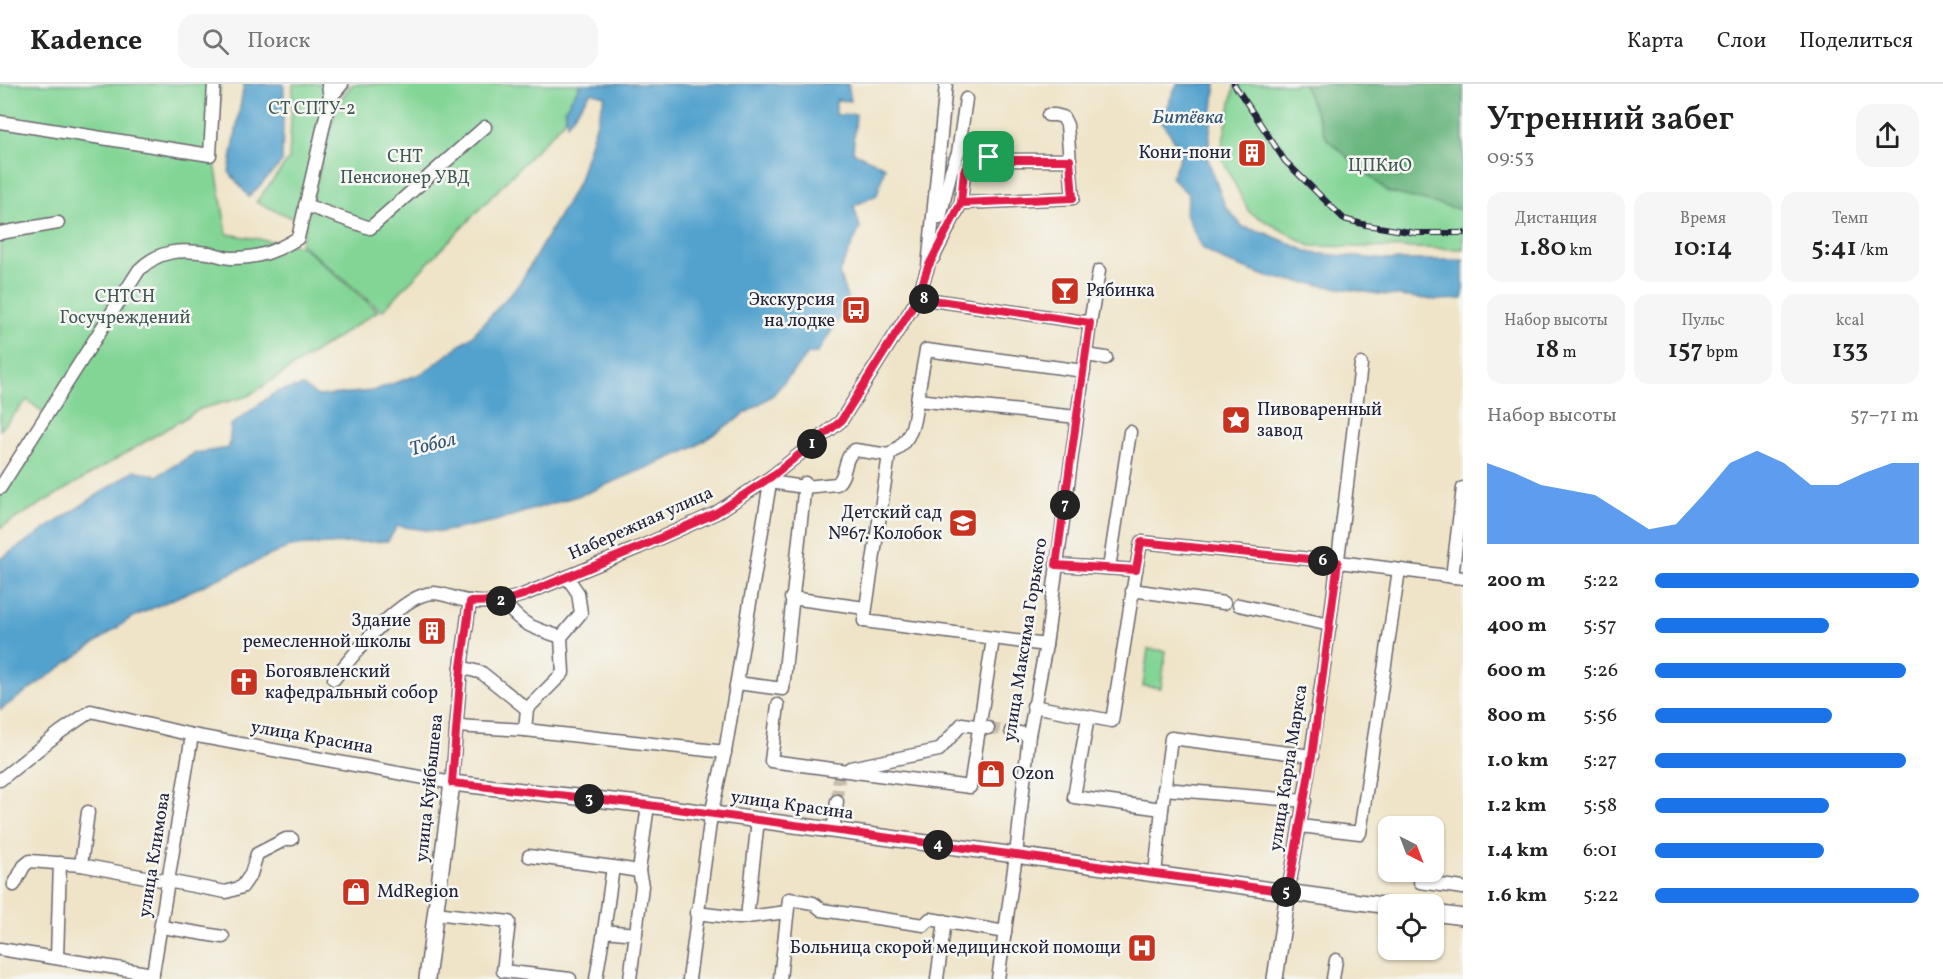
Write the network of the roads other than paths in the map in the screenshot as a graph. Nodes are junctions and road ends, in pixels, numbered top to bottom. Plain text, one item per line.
1 (214, 84) edge
2 (327, 84) edge
3 (342, 84) edge
4 (946, 84) edge
5 (330, 98) junction
6 (966, 99) dead end
7 (1047, 115) dead end
8 (0, 122) edge
9 (485, 128) dead end
10 (1070, 160) junction
11 (961, 203) junction
12 (305, 205) junction
13 (58, 223) dead end
14 (0, 233) edge
15 (931, 245) junction
16 (928, 267) junction
17 (1099, 271) dead end
18 (921, 299) junction
19 (920, 315) dead end
20 (1090, 323) junction
21 (1086, 355) junction
22 (1106, 358) dead end
23 (1361, 364) dead end
24 (1084, 371) junction
25 (917, 400) junction
26 (1077, 417) junction
27 (1131, 432) dead end
28 (889, 455) junction
29 (770, 479) junction
30 (805, 485) junction
31 (0, 488) edge
32 (1463, 488) edge
33 (1338, 562) junction
34 (1056, 565) junction
35 (1109, 568) junction
36 (1136, 570) junction
37 (1399, 570) junction
38 (567, 577) junction
39 (1458, 577) edge
40 (1132, 590) junction
41 (791, 598) junction
42 (503, 601) junction
43 (470, 602) junction
44 (1224, 603) dead end
45 (1239, 605) dead end
46 (866, 608) junction
47 (1330, 625) junction
48 (561, 637) junction
49 (993, 639) junction
50 (1046, 645) junction
51 (461, 667) junction
52 (334, 679) dead end
53 (737, 683) junction
54 (778, 705) dead end
55 (1033, 706) junction
56 (527, 709) junction
57 (1088, 717) junction
58 (456, 726) junction
59 (984, 727) junction
60 (525, 730) junction
61 (1011, 731) tunnel mouth
62 (192, 735) junction
63 (1029, 735) junction
64 (725, 752) junction
65 (1312, 756) junction
66 (840, 773) junction
67 (0, 780) edge
68 (452, 783) junction
69 (1164, 789) junction
70 (837, 801) tunnel mouth
71 (1305, 801) junction
72 (648, 805) junction
73 (1162, 809) junction
74 (88, 812) dead end
75 (711, 815) junction
76 (758, 820) junction
77 (1300, 826) junction
78 (833, 831) junction
79 (292, 839) dead end
80 (1016, 855) junction
81 (529, 856) dead end
82 (60, 863) junction
83 (81, 865) junction
84 (613, 867) junction
85 (639, 871) junction
86 (1155, 874) junction
87 (169, 882) junction
88 (1420, 882) dead end
89 (14, 885) dead end
90 (1463, 888) edge
91 (1288, 892) junction
92 (1378, 904) edge
93 (787, 912) junction
94 (436, 913) junction
95 (696, 913) junction
96 (1444, 914) edge
97 (747, 917) junction
98 (1463, 917) edge
99 (945, 921) junction
100 (162, 927) junction
101 (604, 931) junction
102 (1005, 932) junction
103 (636, 934) junction
104 (223, 937) dead end
105 (0, 949) edge
106 (57, 957) junction
107 (1336, 960) dead end
108 (153, 977) edge
109 (427, 979) edge
110 (570, 979) edge
111 (596, 979) edge
112 (630, 979) edge
113 (689, 979) edge
114 (780, 979) edge
115 (937, 979) edge
116 (998, 979) edge
117 (1275, 979) edge
118 (1333, 979) edge

1 - 8 street
2 - 5 street
3 - 5 street
4 - 15 street
5 - 12 street
6 - 15 street
7 - 10 street
9 - 12 street
10 - 11 street
10 - 11 street
11 - 16 street
12 - 31 street
13 - 14 street
15 - 16 street
16 - 18 street
17 - 20 street, улица Максима Горького
18 - 19 street
18 - 20 street
18 - 29 street, Набережная улица
20 - 21 street, улица Максима Горького
21 - 22 street
21 - 24 street, улица Максима Горького
23 - 33 street, улица Карла Маркса
24 - 25 street
24 - 26 street, улица Максима Горького
25 - 26 street
25 - 28 street
26 - 34 street, улица Максима Горького
27 - 35 street
28 - 30 street
28 - 46 street
29 - 30 street
29 - 38 street, Набережная улица
29 - 53 street
30 - 41 street
32 - 39 street
33 - 36 street
33 - 37 street
33 - 47 street, улица Карла Маркса
34 - 35 street
34 - 50 street, улица Максима Горького
35 - 36 street
36 - 40 street
37 - 39 street
37 - 77 street
38 - 42 street, Набережная улица
38 - 48 street
40 - 44 street
40 - 57 street
41 - 46 street
41 - 53 street
42 - 43 street, Набережная улица
42 - 48 street
43 - 51 street, улица Куйбышева
43 - 52 street, Набережная улица
45 - 47 street
46 - 49 street
47 - 65 street, улица Карла Маркса
48 - 56 street
49 - 50 street
49 - 59 street
50 - 55 street, улица Максима Горького
51 - 56 street
51 - 58 street, улица Куйбышева
53 - 64 street
54 - 66 street
55 - 57 street
55 - 63 street, улица Максима Горького
56 - 60 street
57 - 73 street
58 - 60 street
58 - 68 street, улица Куйбышева
59 - 66 street
59 - 66 street
60 - 64 street
61 - 63 street
62 - 67 street
62 - 68 street, улица Красина
62 - 87 street, улица Климова
63 - 80 street, улица Максима Горького
64 - 75 street
65 - 69 street
65 - 71 street, улица Карла Маркса
68 - 72 main road, улица Красина
68 - 94 main road, улица Куйбышева
69 - 71 street
69 - 73 street
70 - 78 street
71 - 77 street, улица Карла Маркса
72 - 75 main road, улица Красина
72 - 85 street
73 - 86 street
74 - 83 street
75 - 76 main road, улица Красина
75 - 95 street
76 - 78 main road, улица Красина
76 - 97 street
77 - 91 street, улица Карла Маркса
78 - 80 main road, улица Красина
79 - 87 street
80 - 86 main road, улица Красина
80 - 102 street, улица Максима Горького
81 - 84 street
82 - 83 street
82 - 89 street
82 - 106 street
83 - 87 street
84 - 85 street
84 - 101 street
85 - 103 street
86 - 91 main road, улица Красина
87 - 100 street, улица Климова
88 - 90 street
91 - 92 main road, улица Красина
91 - 117 main road, улица Карла Маркса
93 - 97 street
93 - 99 street
93 - 114 street
94 - 109 main road, улица Куйбышева
94 - 110 street
95 - 97 street
95 - 113 street
96 - 98 main road
99 - 102 street
99 - 115 street
100 - 104 street
100 - 108 street, улица Климова
101 - 103 street
101 - 111 street
102 - 116 street, улица Максима Горького
103 - 112 street
105 - 106 street
106 - 108 street
107 - 118 street

